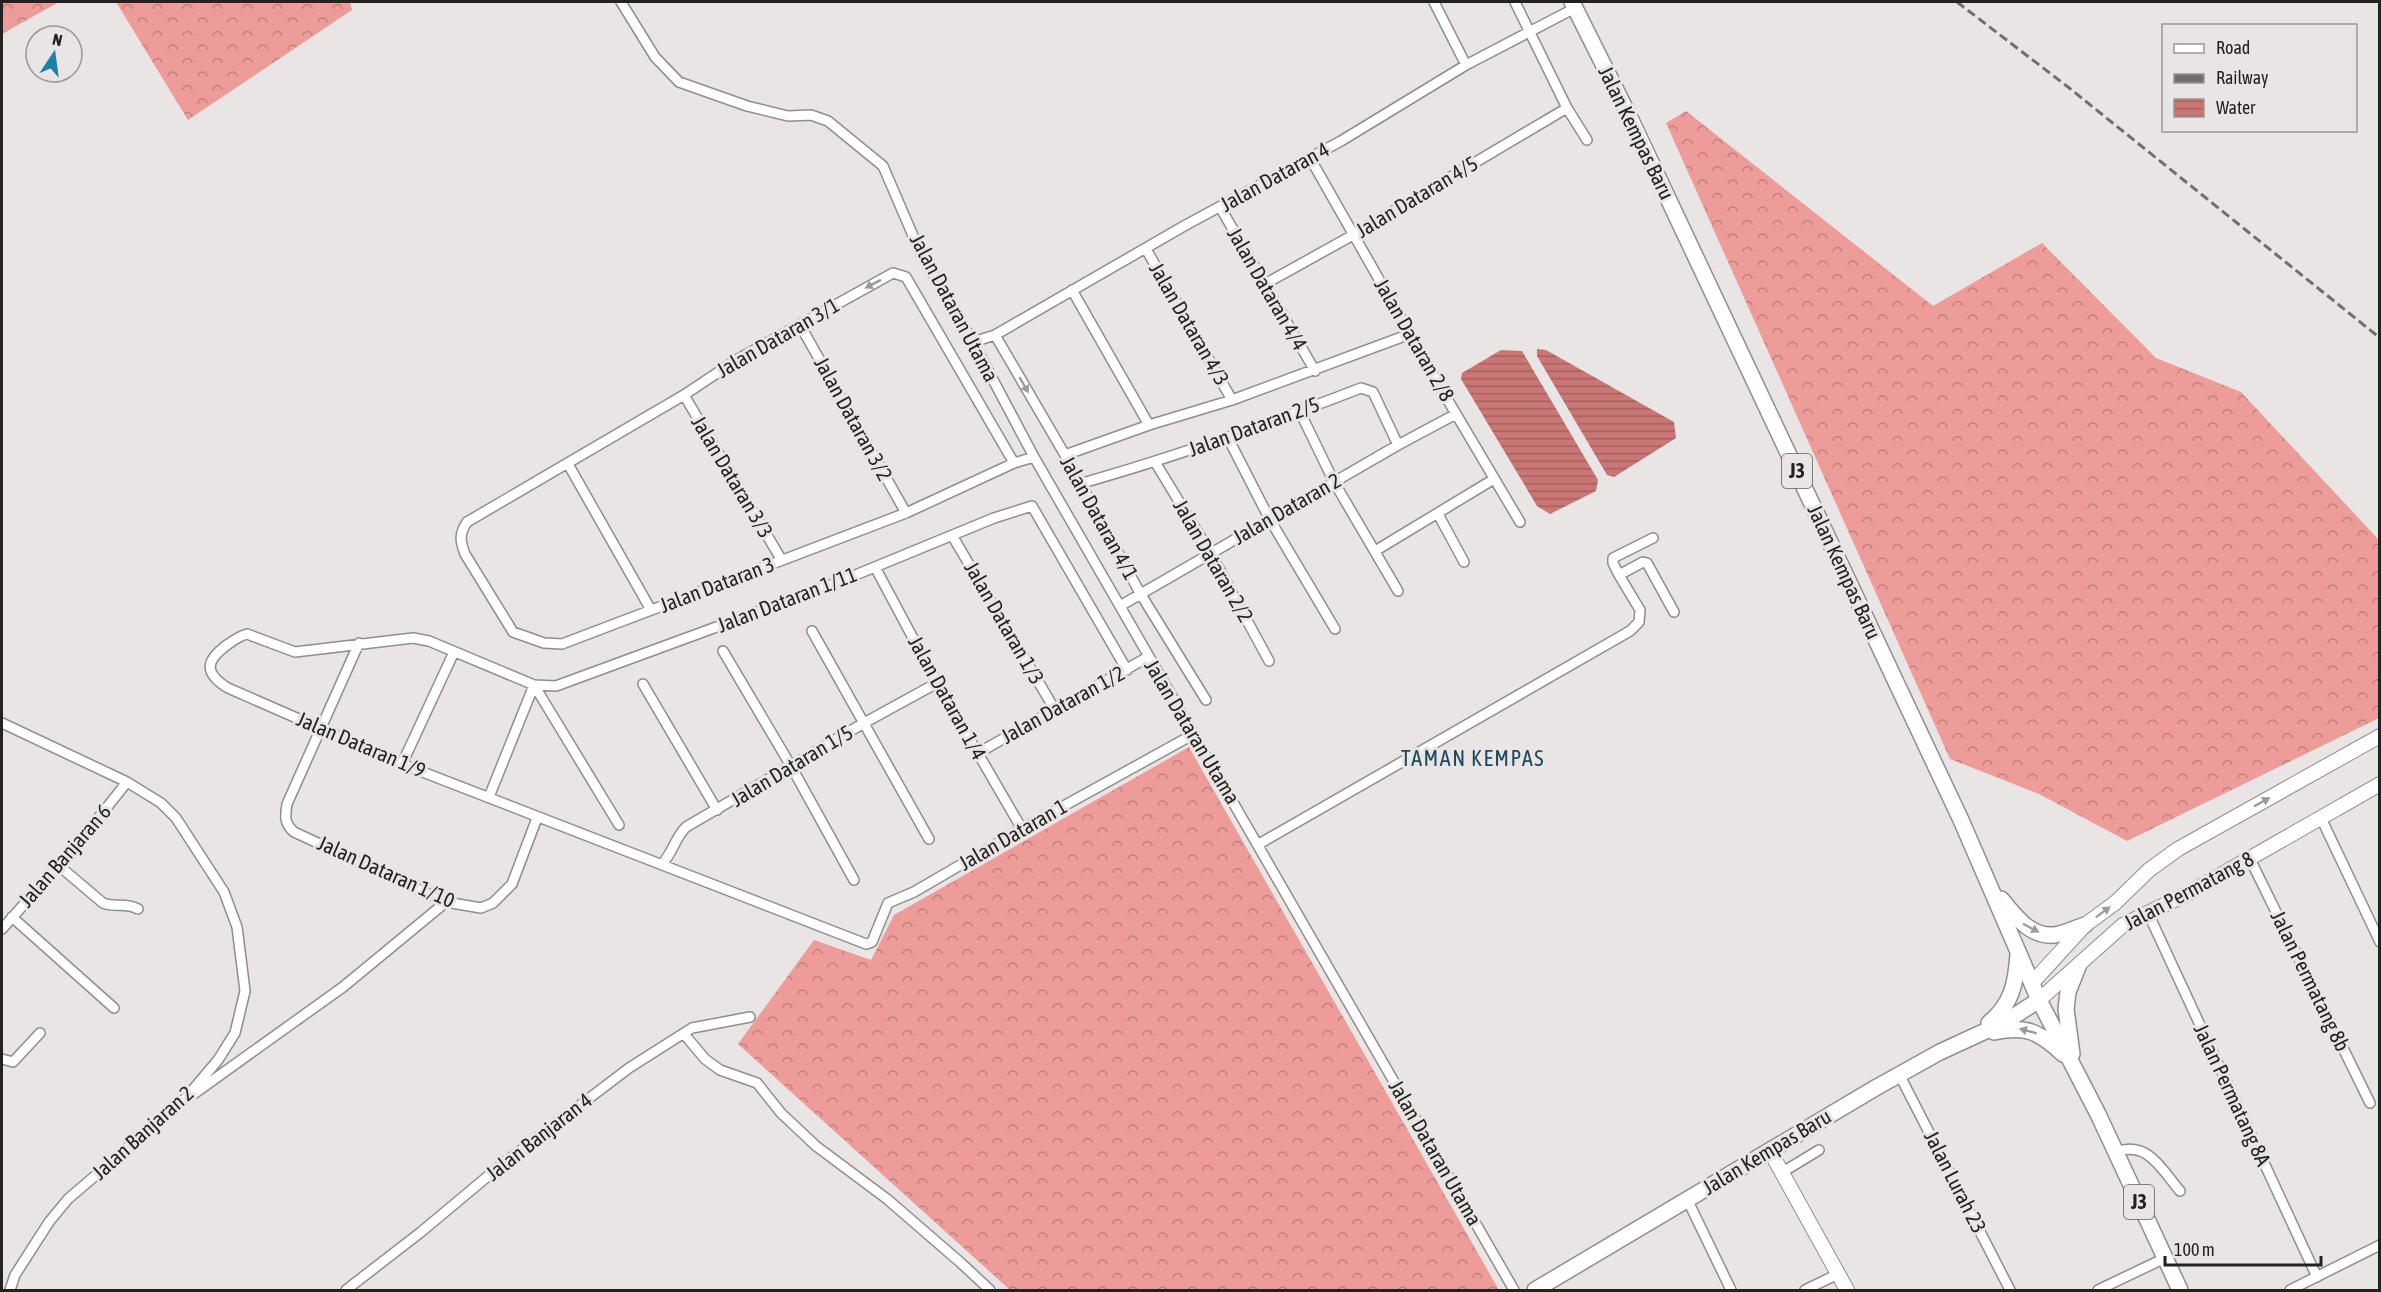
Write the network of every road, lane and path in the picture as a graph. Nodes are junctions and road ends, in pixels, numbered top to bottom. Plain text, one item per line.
1 (621, 2) edge
2 (1434, 2) edge
3 (1515, 2) edge
4 (1574, 4) edge
5 (1530, 32) junction
6 (1466, 65) junction
7 (1567, 108) junction
8 (1587, 140) dead end
9 (1310, 158) junction
10 (1220, 207) junction
11 (1353, 235) junction
12 (1146, 249) junction
13 (1265, 284) junction
14 (1072, 290) junction
15 (800, 325) junction
16 (1410, 334) junction
17 (995, 335) junction
18 (973, 342) junction
19 (1315, 371) junction
20 (684, 395) junction
21 (1233, 400) junction
22 (1300, 412) junction
23 (1456, 414) junction
24 (1149, 425) junction
25 (1228, 438) junction
26 (1398, 444) junction
27 (1065, 455) junction
28 (1034, 457) junction
29 (1155, 462) junction
30 (1014, 463) junction
31 (568, 464) junction
32 (1494, 479) junction
33 (1334, 482) junction
34 (1079, 484) junction
35 (906, 513) junction
36 (1438, 514) junction
37 (1269, 518) junction
38 (467, 522) joint
39 (1520, 522) dead end
40 (953, 537) junction
41 (1653, 538) dead end
42 (1375, 551) junction
43 (1211, 554) junction
44 (781, 560) junction
45 (1464, 562) dead end
46 (875, 567) junction
47 (1619, 575) junction
48 (1398, 591) dead end
49 (1140, 593) junction
50 (1120, 606) junction
51 (651, 610) junction
52 (1674, 612) dead end
53 (1335, 629) dead end
54 (812, 631) dead end
55 (359, 643) junction
56 (723, 651) dead end
57 (454, 652) junction
58 (1148, 657) junction
59 (1269, 661) dead end
60 (1127, 670) junction
61 (937, 683) junction
62 (643, 684) dead end
63 (534, 685) junction
64 (1206, 700) dead end
65 (1055, 710) junction
66 (2, 723) edge
67 (864, 723) junction
68 (320, 730) junction
69 (1194, 734) junction
70 (2379, 736) edge
71 (978, 753) junction
72 (402, 764) junction
73 (791, 766) junction
74 (127, 782) junction
75 (2379, 784) edge
76 (489, 797) junction
77 (717, 810) junction
78 (537, 818) junction
79 (2321, 818) junction
80 (619, 825) dead end
81 (1022, 829) junction
82 (929, 839) dead end
83 (1259, 844) junction
84 (2250, 858) junction
85 (662, 864) junction
86 (58, 865) junction
87 (854, 880) dead end
88 (1991, 888) junction
89 (446, 902) junction
90 (138, 909) dead end
91 (2148, 913) junction
92 (12, 917) junction
93 (2085, 925) junction
94 (2, 929) edge
95 (851, 940) joint
96 (2379, 942) edge
97 (2018, 949) junction
98 (2078, 967) junction
99 (2032, 983) junction
100 (2039, 1000) junction
101 (114, 1008) dead end
102 (750, 1017) dead end
103 (2005, 1022) junction
104 (40, 1032) dead end
105 (684, 1034) junction
106 (1973, 1036) junction
107 (2, 1059) edge
108 (2073, 1063) junction
109 (1899, 1074) junction
110 (185, 1100) junction
111 (2370, 1103) dead end
112 (1819, 1150) dead end
113 (1770, 1151) junction
114 (2116, 1152) junction
115 (1781, 1173) junction
116 (2180, 1191) dead end
117 (1687, 1199) junction
118 (2379, 1245) edge
119 (2165, 1258) junction
120 (1838, 1274) junction
121 (2317, 1277) junction
122 (10, 1290) edge
123 (346, 1290) edge
124 (990, 1290) edge
125 (1515, 1290) edge
126 (1535, 1290) edge
127 (1731, 1290) edge
128 (1806, 1290) edge
129 (1847, 1290) edge
130 (2010, 1290) edge
131 (2098, 1290) edge
132 (2180, 1290) edge
133 (2290, 1290) edge

1 - 18 street, Jalan Dataran Utama
2 - 6 street
3 - 5 street
4 - 5 street, Jalan Dataran 4
4 - 88 main road, Jalan Kempas Baru / J3
5 - 6 street, Jalan Dataran 4
5 - 7 street
6 - 9 street, Jalan Dataran 4
7 - 8 street
7 - 11 street, Jalan Dataran 4/5
9 - 10 street, Jalan Dataran 4
9 - 11 street, Jalan Dataran 2/8
10 - 12 street, Jalan Dataran 4
10 - 13 street, Jalan Dataran 4/4
11 - 13 street, Jalan Dataran 4/5
11 - 16 street, Jalan Dataran 2/8
12 - 14 street, Jalan Dataran 4
12 - 21 street, Jalan Dataran 4/3
13 - 19 street, Jalan Dataran 4/4
14 - 17 street, Jalan Dataran 4
14 - 24 street
15 - 20 street, Jalan Dataran 3/1
30 -> 15 street, Jalan Dataran 3/1
15 - 35 street, Jalan Dataran 3/2
16 - 19 street
16 - 23 street, Jalan Dataran 2/8
17 - 18 street, Jalan Dataran 4
17 -> 27 street, Jalan Dataran 4/1
18 - 28 street, Jalan Dataran Utama
19 - 21 street
20 - 31 street, Jalan Dataran 3/1
20 - 44 street, Jalan Dataran 3/3
21 - 24 street
22 - 25 street, Jalan Dataran 2/5
22 - 26 street, Jalan Dataran 2/5
22 - 33 street
23 - 26 street, Jalan Dataran 2
23 - 32 street, Jalan Dataran 2/8
24 - 27 street
25 - 29 street, Jalan Dataran 2/5
25 - 37 street
26 - 33 street, Jalan Dataran 2
27 - 34 street, Jalan Dataran 4/1
28 - 30 street, Jalan Dataran 3
28 - 50 street, Jalan Dataran Utama
29 - 34 street, Jalan Dataran 2/5
29 - 43 street, Jalan Dataran 2/2
30 - 35 street, Jalan Dataran 3
31 - 38 street, Jalan Dataran 3/1
31 - 51 street
32 - 36 street
32 - 39 street, Jalan Dataran 2/8
33 - 37 street, Jalan Dataran 2
33 - 42 street
34 - 49 street, Jalan Dataran 4/1
35 - 44 street, Jalan Dataran 3
36 - 42 street
36 - 45 street
37 - 43 street, Jalan Dataran 2
37 - 53 street
38 - 51 street, Jalan Dataran 3
40 - 46 street, Jalan Dataran 1/11
40 - 60 street, Jalan Dataran 1/11
40 - 65 street, Jalan Dataran 1/3
41 - 47 street
42 - 48 street
43 - 49 street, Jalan Dataran 2
43 - 59 street, Jalan Dataran 2/2
44 - 51 street, Jalan Dataran 3
46 - 61 street, Jalan Dataran 1/4
46 - 63 street, Jalan Dataran 1/11
47 - 52 street
47 - 83 street
49 - 50 street, Jalan Dataran 2
49 - 64 street, Jalan Dataran 4/1
50 - 58 street, Jalan Dataran Utama
54 - 67 street
55 - 57 street, Jalan Dataran 1/9
55 - 68 street
55 - 68 street, Jalan Dataran 1/9
56 - 73 street
57 - 63 street, Jalan Dataran 1/9
57 - 72 street
58 - 60 street, Jalan Dataran 1/2
58 - 69 street, Jalan Dataran Utama
60 - 65 street, Jalan Dataran 1/2
61 - 67 street, Jalan Dataran 1/5
61 - 71 street, Jalan Dataran 1/4
62 - 77 street
63 - 76 street
63 - 80 street
65 - 71 street, Jalan Dataran 1/2
66 - 74 street, Jalan Banjaran 2
67 - 73 street, Jalan Dataran 1/5
67 - 82 street
68 - 72 street, Jalan Dataran 1/9
68 - 89 street, Jalan Dataran 1/10
69 - 81 street, Jalan Dataran 1
69 - 83 street, Jalan Dataran Utama
93 -> 70 street
71 - 81 street, Jalan Dataran 1/4
72 - 76 street, Jalan Dataran 1/9
73 - 77 street, Jalan Dataran 1/5
73 - 87 street
74 - 86 street, Jalan Banjaran 6
74 - 110 street, Jalan Banjaran 2
75 - 79 street, Jalan Permatang 8
76 - 78 street, Jalan Dataran 1/9
77 - 85 street, Jalan Dataran 1/5
78 - 85 street, Jalan Dataran 1/9
78 - 89 street, Jalan Dataran 1/10
79 - 84 street, Jalan Permatang 8
79 - 96 street
81 - 95 street, Jalan Dataran 1
83 - 125 street, Jalan Dataran Utama
84 - 91 street, Jalan Permatang 8
84 - 111 street, Jalan Permatang 8b
85 - 95 street, Jalan Dataran 1/9
86 - 90 street
86 - 92 street, Jalan Banjaran 6
88 -> 93 main road
88 - 97 main road, Jalan Kempas Baru / J3
89 - 110 street
91 - 98 street, Jalan Permatang 8
91 - 121 street, Jalan Permatang 8A
92 - 94 street, Jalan Banjaran 6
92 - 101 street
93 - 99 street
97 - 99 main road, Jalan Kempas Baru / J3
97 - 106 main road
98 - 100 street, Jalan Permatang 8
98 - 108 main road
99 - 100 main road, Jalan Kempas Baru / J3
99 - 103 main road
100 - 103 main road, Jalan Kempas Baru
100 - 108 main road, Jalan Kempas Baru / J3
102 - 105 street, Jalan Banjaran 4
103 - 106 main road, Jalan Kempas Baru
104 - 107 street
105 - 123 street, Jalan Banjaran 4
105 - 124 street
108 -> 106 main road
106 - 109 main road, Jalan Kempas Baru
108 - 114 main road, Jalan Kempas Baru / J3
109 - 113 main road, Jalan Kempas Baru
109 - 130 street, Jalan Lurah 23
110 - 122 street, Jalan Banjaran 2
112 - 115 street
113 - 115 street
113 - 117 main road, Jalan Kempas Baru
114 - 116 street
114 - 119 main road, Jalan Kempas Baru / J3
115 - 120 street
117 - 126 main road, Jalan Kempas Baru
117 - 127 street
118 - 121 street
119 - 131 street
119 - 132 main road, Jalan Kempas Baru / J3
120 - 128 street
120 - 129 street
121 - 133 street

